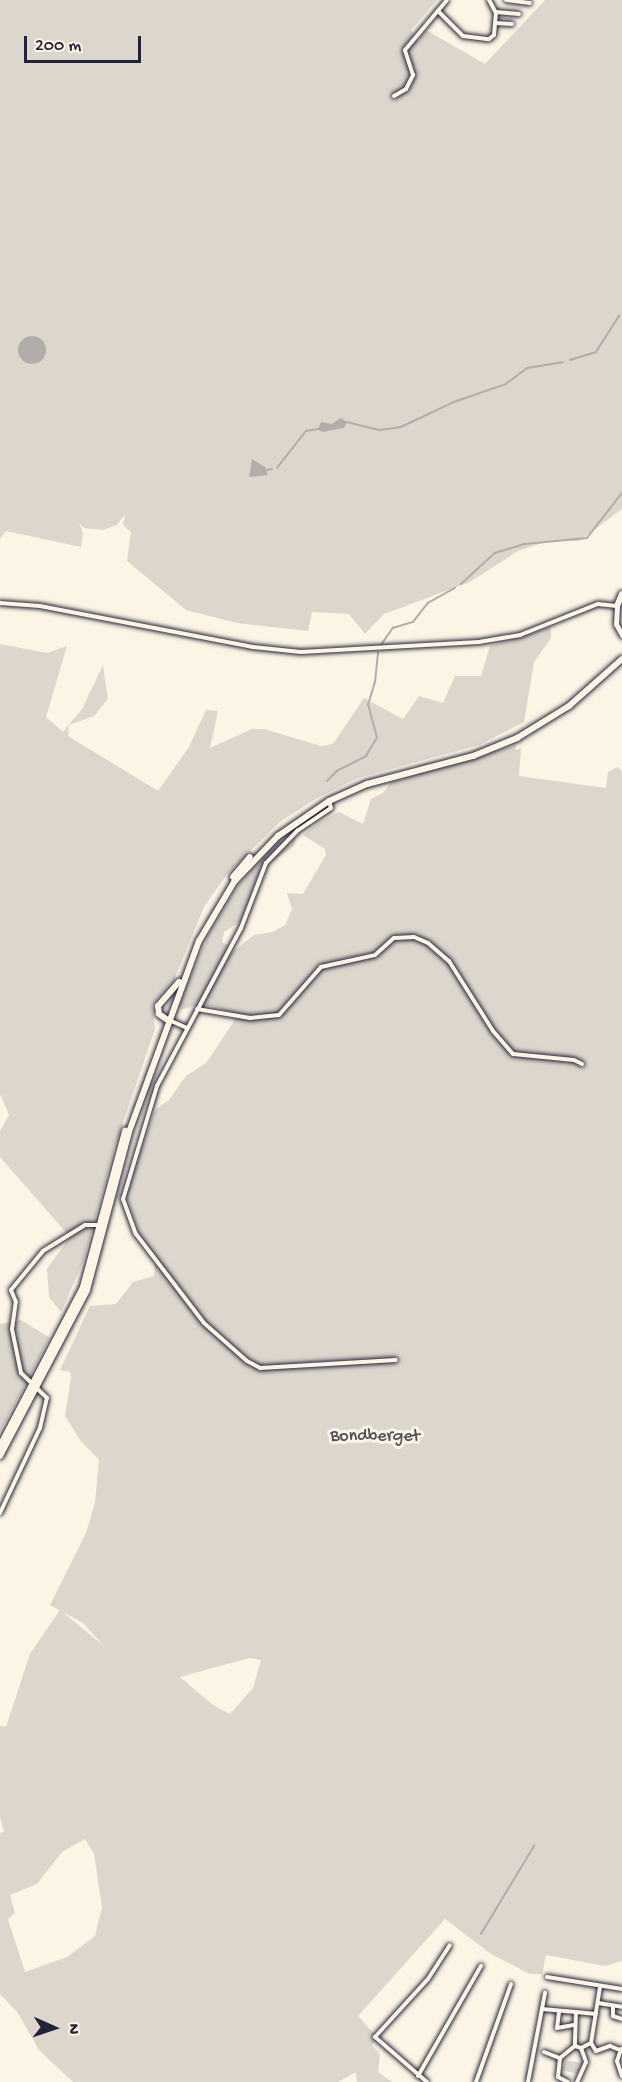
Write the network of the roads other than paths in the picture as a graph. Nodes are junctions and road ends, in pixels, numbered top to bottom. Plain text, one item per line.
1 (447, 0) edge
2 (489, 0) edge
3 (506, 0) edge
4 (530, 3) dead end
5 (438, 11) junction
6 (496, 12) junction
7 (519, 14) dead end
8 (495, 23) junction
9 (512, 24) dead end
10 (394, 96) dead end
11 (622, 594) edge
12 (0, 603) edge
13 (617, 606) junction
14 (622, 634) edge
15 (622, 653) edge
16 (622, 659) edge
17 (329, 801) junction
18 (179, 982) junction
19 (196, 1009) junction
20 (168, 1020) junction
21 (187, 1028) junction
22 (582, 1064) dead end
23 (100, 1226) junction
24 (396, 1360) dead end
25 (34, 1386) junction
26 (0, 1446) edge
27 (0, 1456) edge
28 (0, 1513) edge
29 (450, 1945) dead end
30 (481, 1966) dead end
31 (547, 1977) dead end
32 (511, 1984) dead end
33 (600, 1987) junction
34 (622, 1989) edge
35 (545, 1993) dead end
36 (598, 2003) junction
37 (613, 2007) junction
38 (622, 2007) edge
39 (542, 2009) junction
40 (559, 2012) junction
41 (576, 2012) junction
42 (596, 2014) junction
43 (622, 2019) edge
44 (573, 2025) junction
45 (591, 2043) junction
46 (575, 2046) junction
47 (581, 2048) junction
48 (621, 2049) edge
49 (544, 2052) dead end
50 (560, 2058) junction
51 (418, 2076) junction
52 (622, 2076) edge
53 (427, 2082) edge
54 (476, 2082) edge
55 (528, 2082) edge
56 (568, 2082) edge
57 (577, 2082) edge

1 - 5 street
2 - 6 street
3 - 4 street
5 - 8 street
5 - 10 street
6 - 7 street
6 - 8 street
8 - 9 street
11 - 13 highway
12 - 13 street
13 - 14 street
15 - 18 highway
16 - 17 highway
17 - 19 street
17 - 20 highway
18 - 20 highway
18 - 20 highway
19 - 21 street
19 - 22 street
20 - 21 street
20 - 23 highway
20 - 25 highway
21 - 24 street
23 - 25 highway
23 - 25 street
25 - 26 highway
25 - 27 highway
25 - 28 street
29 - 51 street
30 - 51 street
31 - 33 street
32 - 54 street
33 - 34 street
33 - 36 street
35 - 39 street
36 - 37 street
36 - 42 street
37 - 38 street
37 - 43 street
39 - 40 street
39 - 55 street
40 - 41 street
40 - 44 street
41 - 42 street
41 - 44 street
42 - 45 street
44 - 46 street
45 - 47 street
45 - 48 street
46 - 47 street
46 - 50 street
47 - 57 street
48 - 52 street
49 - 50 street
50 - 56 street
51 - 53 street

